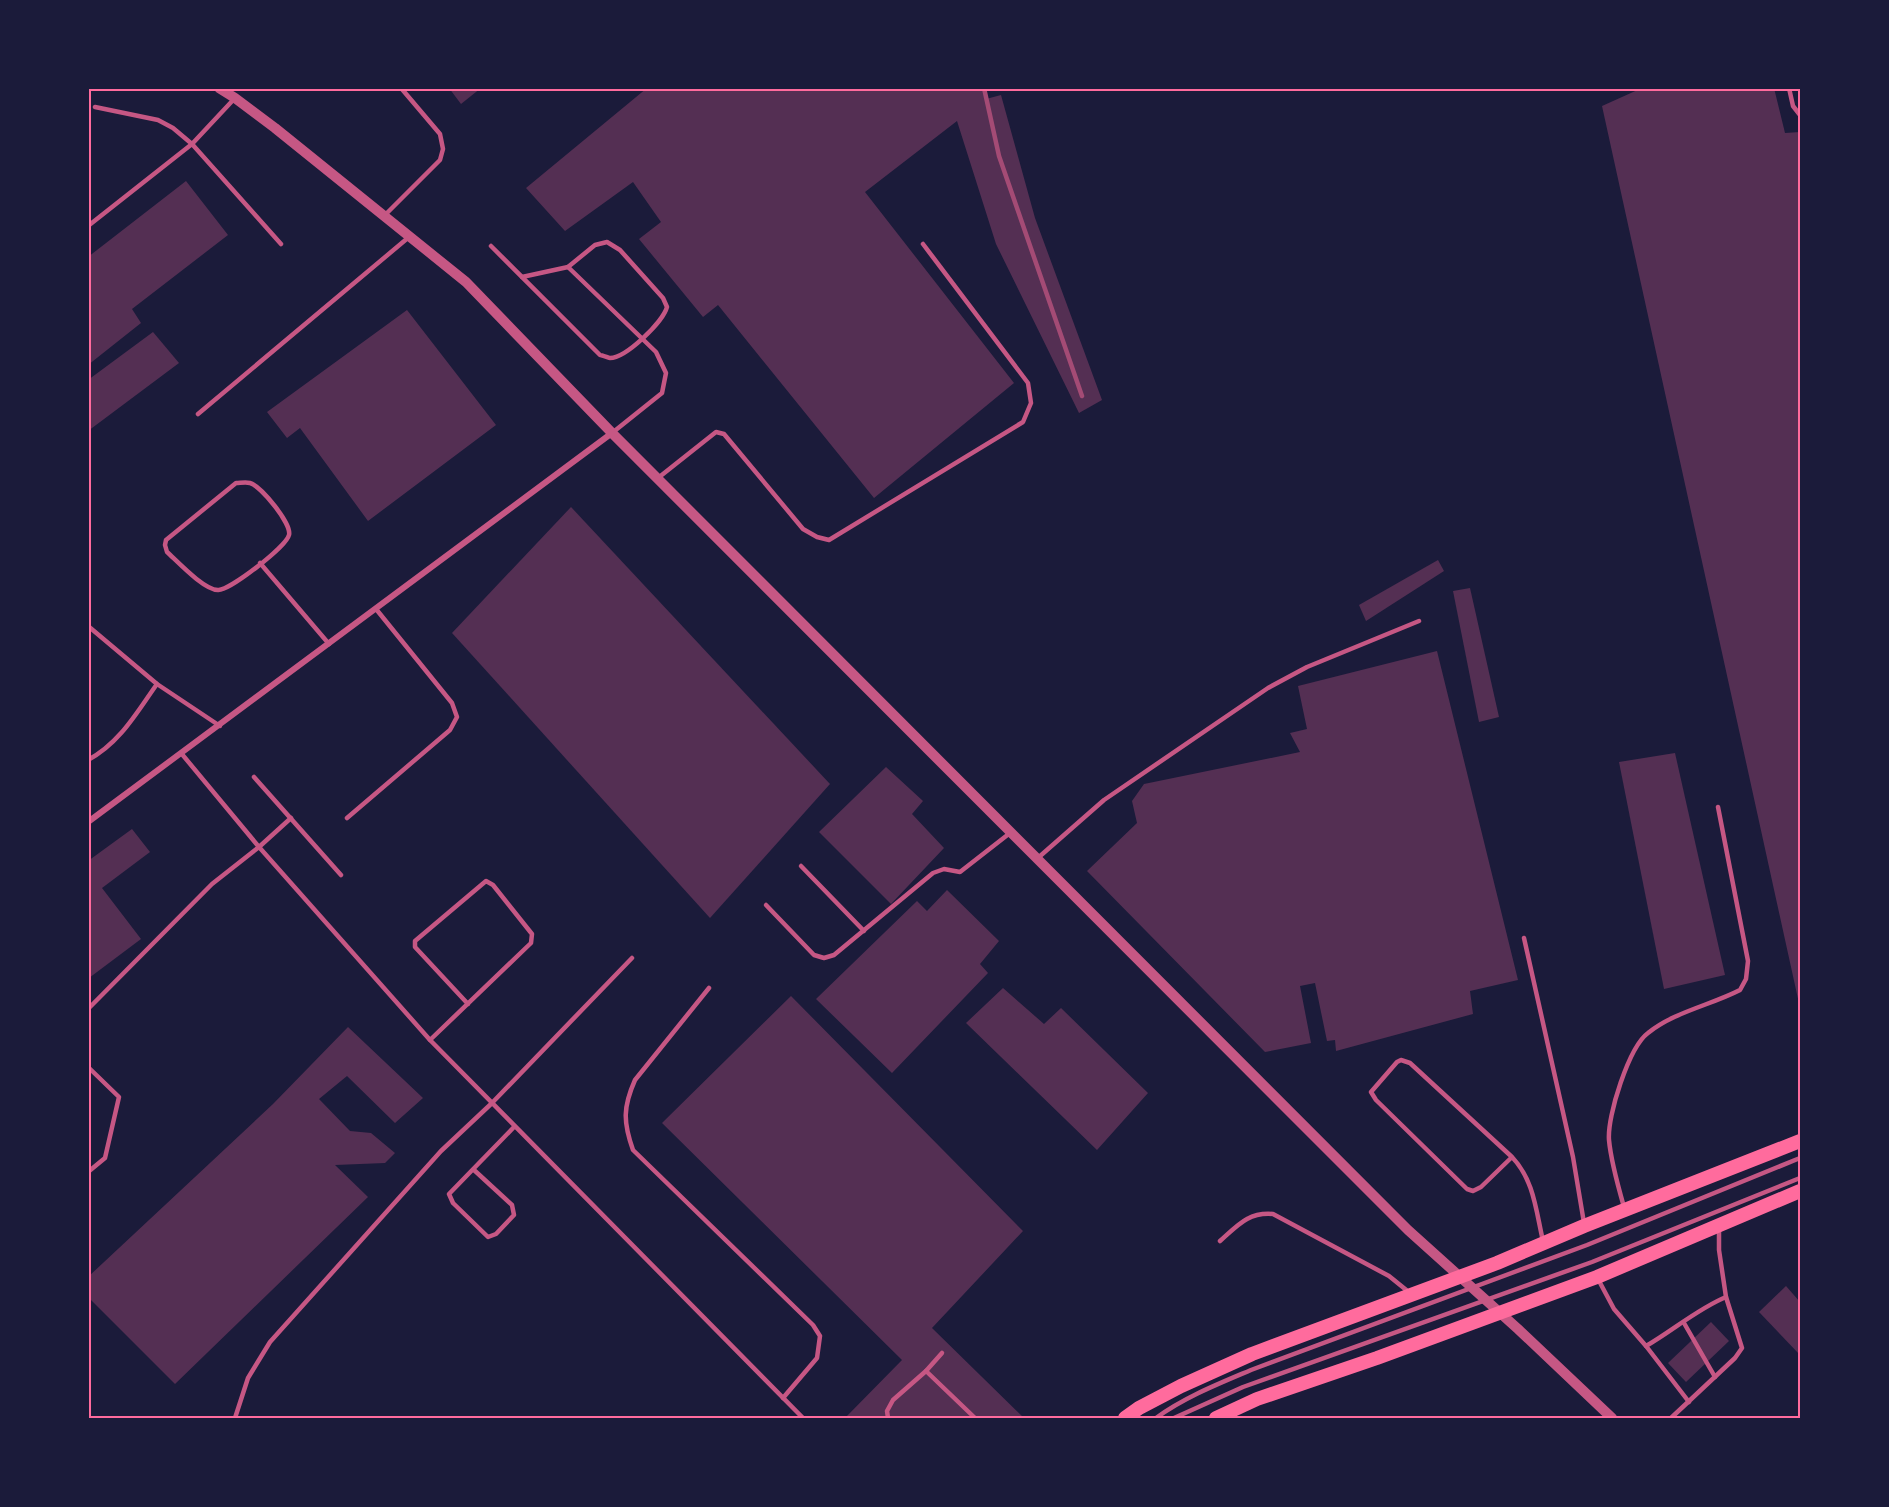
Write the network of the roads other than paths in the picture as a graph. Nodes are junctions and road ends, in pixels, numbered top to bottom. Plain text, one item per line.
1 (219, 88) edge
2 (401, 88) edge
3 (1789, 88) edge
4 (235, 98) junction
5 (95, 107) dead end
6 (1800, 115) edge
7 (192, 144) junction
8 (385, 215) junction
9 (88, 226) edge
10 (411, 236) junction
11 (281, 244) dead end
12 (923, 244) dead end
13 (491, 246) dead end
14 (568, 267) junction
15 (522, 277) junction
16 (643, 338) junction
17 (198, 414) dead end
18 (612, 433) junction
19 (658, 478) junction
20 (260, 564) junction
21 (376, 609) junction
22 (1419, 621) dead end
23 (88, 626) edge
24 (329, 644) junction
25 (157, 684) junction
26 (220, 726) junction
27 (181, 752) junction
28 (88, 760) edge
29 (254, 777) dead end
30 (1718, 807) dead end
31 (291, 818) junction
32 (347, 818) dead end
33 (88, 822) edge
34 (1012, 832) junction
35 (259, 847) junction
36 (1038, 857) junction
37 (801, 867) dead end
38 (341, 875) dead end
39 (766, 904) dead end
40 (864, 931) junction
41 (1524, 938) dead end
42 (632, 958) dead end
43 (709, 988) dead end
44 (468, 1004) junction
45 (88, 1009) edge
46 (430, 1040) junction
47 (88, 1067) edge
48 (491, 1104) junction
49 (514, 1127) junction
50 (1800, 1141) edge
51 (1512, 1157) junction
52 (1800, 1158) edge
53 (474, 1170) junction
54 (88, 1172) edge
55 (1800, 1178) edge
56 (1800, 1191) edge
57 (1625, 1210) junction
58 (1584, 1226) junction
59 (1719, 1227) junction
60 (1220, 1241) dead end
61 (1543, 1244) junction
62 (1460, 1277) junction
63 (1597, 1277) junction
64 (1471, 1287) junction
65 (1412, 1295) junction
66 (1726, 1297) junction
67 (1485, 1300) junction
68 (1500, 1312) junction
69 (1684, 1323) junction
70 (1646, 1346) junction
71 (942, 1353) dead end
72 (926, 1371) junction
73 (1715, 1377) junction
74 (783, 1398) junction
75 (1689, 1402) junction
76 (235, 1419) edge
77 (803, 1419) edge
78 (888, 1419) edge
79 (975, 1419) edge
80 (1125, 1419) edge
81 (1156, 1419) edge
82 (1174, 1419) edge
83 (1216, 1419) edge
84 (1612, 1419) edge
85 (1671, 1419) edge

1 - 4 street
2 - 8 lane
3 - 6 lane
4 - 7 lane
4 - 8 street
5 - 7 lane
7 - 9 lane
7 - 11 lane
8 - 10 street
10 - 17 lane
10 - 18 street
12 - 19 lane
13 - 15 lane
14 - 15 lane
14 - 16 lane
14 - 16 lane
15 - 16 lane
16 - 18 lane
18 - 19 street
18 - 21 street
19 - 34 street
20 - 20 lane
20 - 24 lane
21 - 24 street
21 - 32 lane
22 - 36 lane
23 - 25 lane
24 - 26 street
25 - 26 lane
25 - 28 lane
26 - 27 street
27 - 33 street
27 - 35 lane
29 - 31 lane
30 - 57 lane
31 - 35 lane
31 - 38 lane
34 - 36 street
34 - 40 lane
35 - 45 lane
35 - 46 lane
36 - 62 street
37 - 40 lane
39 - 40 lane
41 - 58 lane
42 - 48 lane
43 - 74 lane
44 - 44 lane
44 - 46 lane
46 - 48 lane
47 - 54 lane
48 - 49 lane
48 - 76 lane
49 - 53 lane
49 - 74 lane
50 - 57 main road
51 - 51 lane
51 - 61 lane
52 - 64 lane
53 - 53 lane
55 - 67 lane
56 - 59 main road
57 - 58 main road
58 - 61 main road
59 - 63 main road
59 - 66 lane
60 - 65 lane
61 - 62 main road
62 - 64 street
62 - 65 main road
63 - 68 main road
63 - 70 lane
64 - 67 street
64 - 81 lane
65 - 80 main road
66 - 69 lane
66 - 73 lane
67 - 68 street
67 - 82 lane
68 - 83 main road
68 - 84 street
69 - 70 lane
69 - 73 lane
70 - 75 lane
71 - 72 lane
72 - 78 lane
72 - 79 lane
73 - 75 lane
74 - 77 lane
75 - 85 lane

